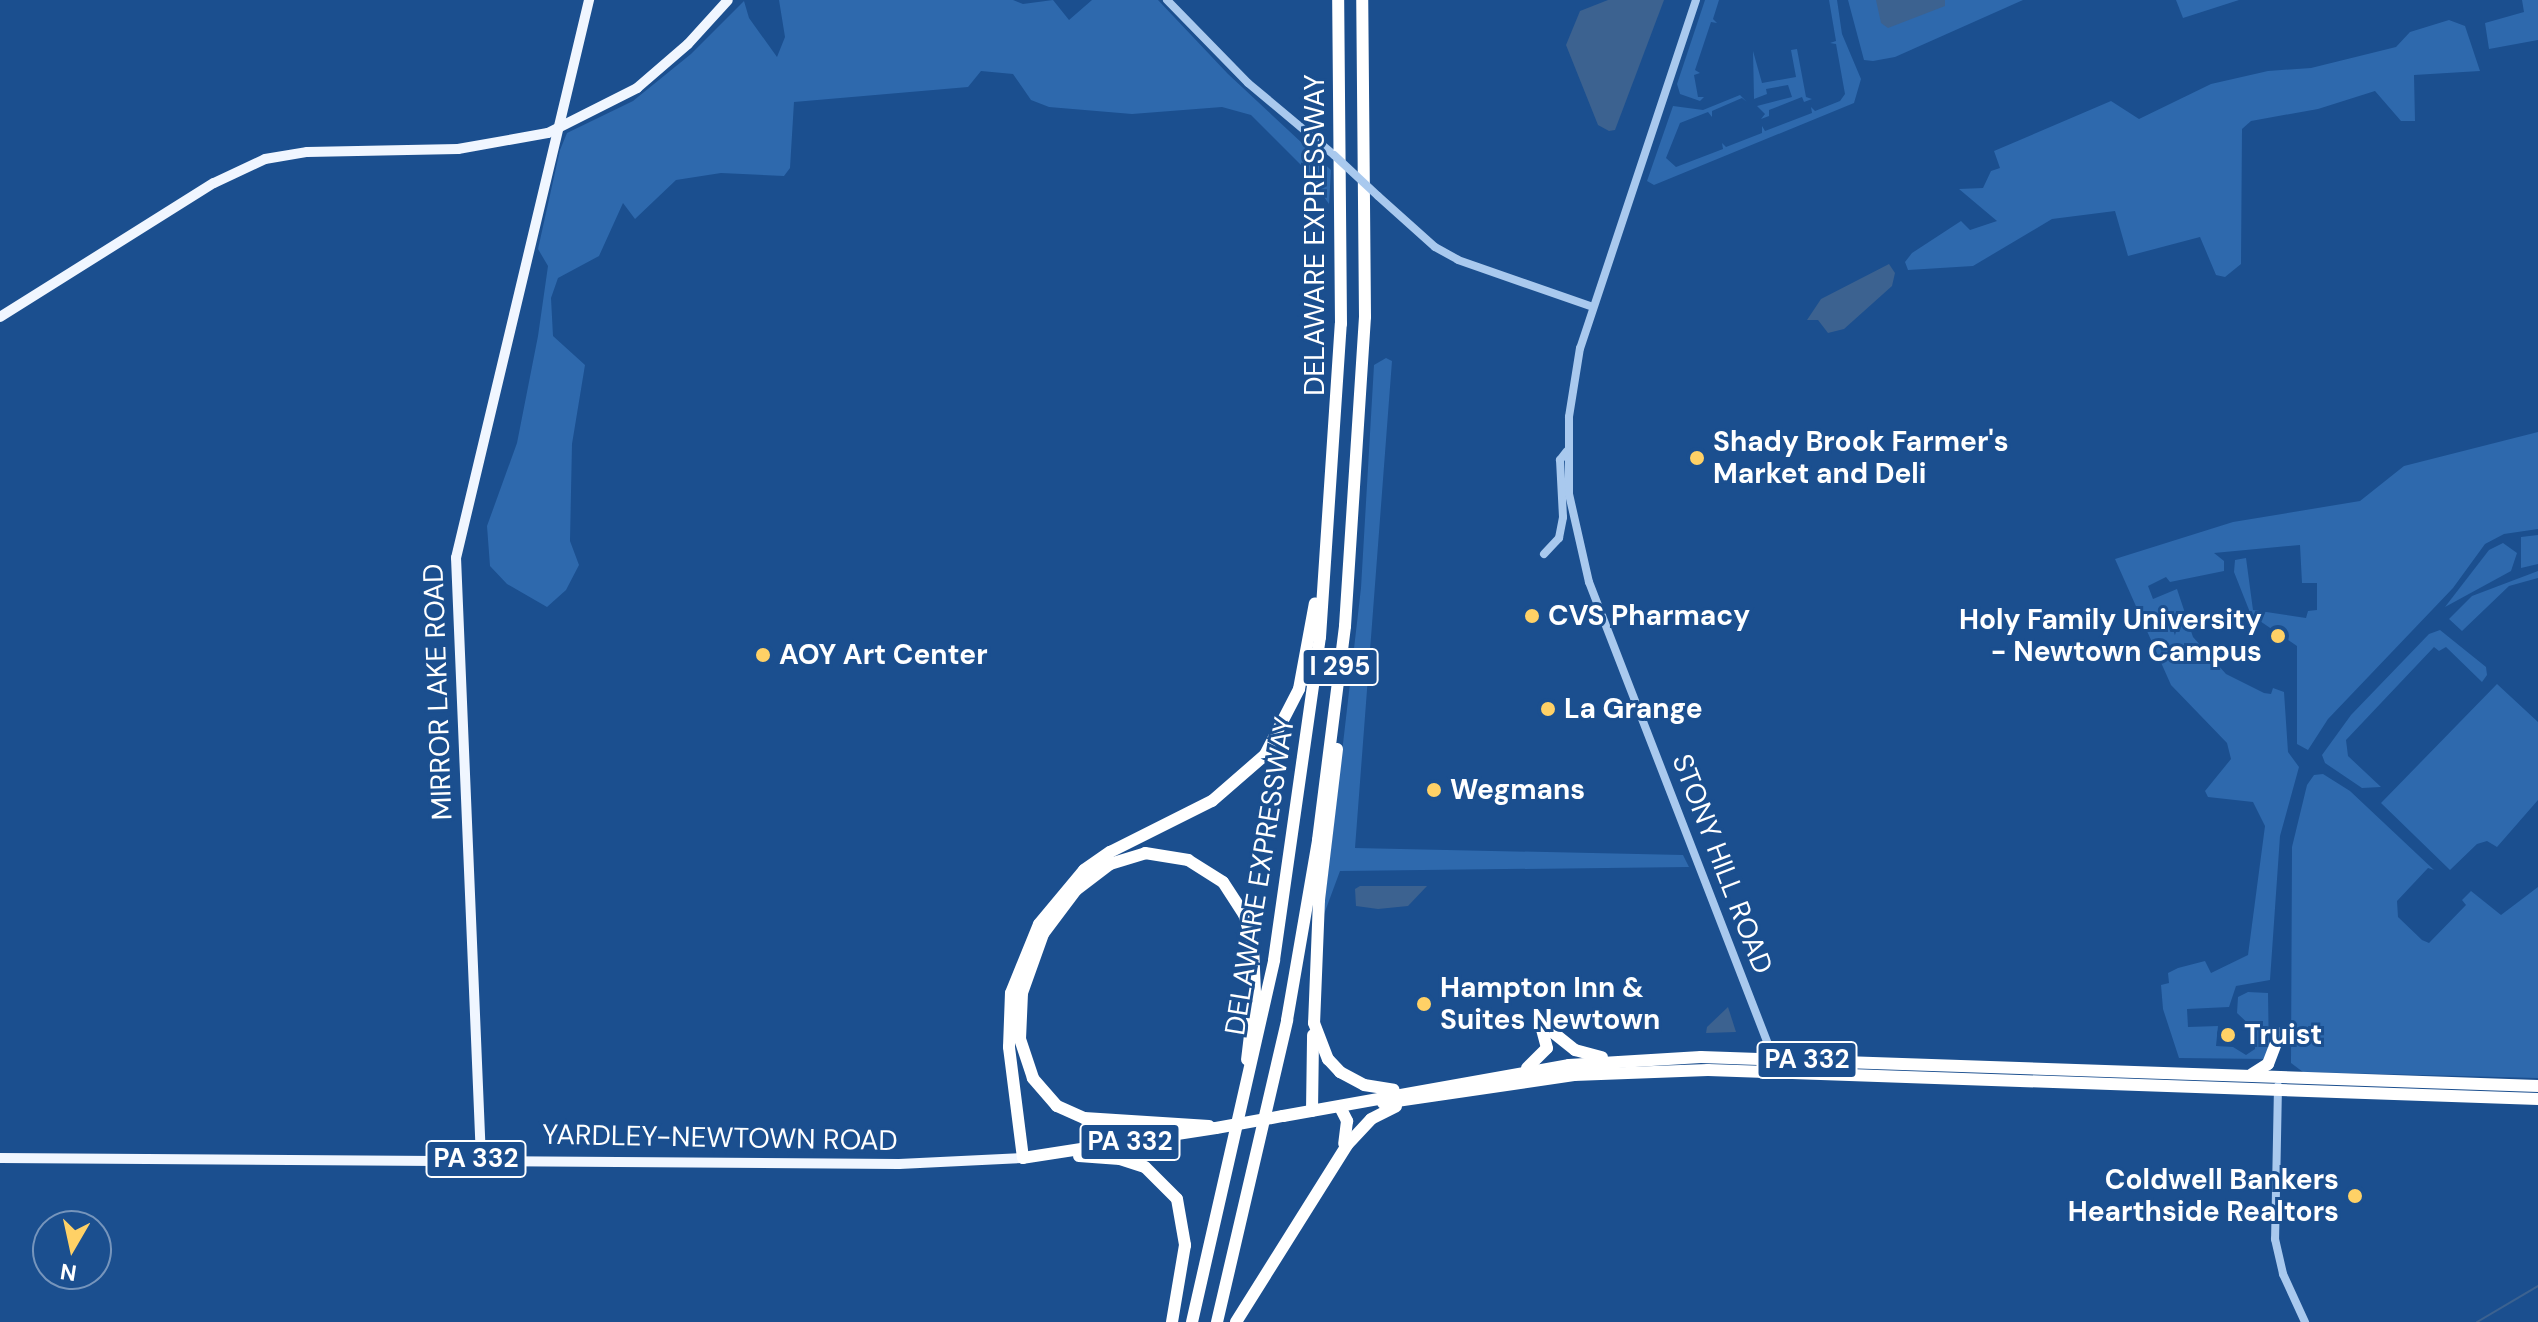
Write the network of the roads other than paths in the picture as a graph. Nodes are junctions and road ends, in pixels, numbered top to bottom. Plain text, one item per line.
1 (589, 0) edge
2 (728, 0) edge
3 (1167, 0) edge
4 (1338, 0) edge
5 (1362, 0) edge
6 (1696, 0) edge
7 (558, 128) junction
8 (1342, 248) junction
9 (1593, 307) junction
10 (0, 317) edge
11 (1567, 450) junction
12 (1544, 554) dead end
13 (1338, 692) junction
14 (1314, 1023) junction
15 (2280, 1033) dead end
16 (1672, 1058) junction
17 (1776, 1064) junction
18 (1517, 1072) junction
19 (2247, 1076) junction
20 (2278, 1084) junction
21 (2538, 1086) edge
22 (1412, 1096) junction
23 (2538, 1099) edge
24 (1340, 1107) junction
25 (1312, 1111) junction
26 (1216, 1128) junction
27 (1044, 1155) junction
28 (1340, 1155) junction
29 (0, 1158) edge
30 (1023, 1158) junction
31 (481, 1159) junction
32 (1229, 1171) junction
33 (1172, 1322) edge
34 (1192, 1322) edge
35 (1217, 1322) edge
36 (1236, 1322) edge
37 (2305, 1322) edge

1 - 7 main road, MIRROR LAKE ROAD
2 - 7 main road
3 - 9 street, bridge
4 - 8 highway, DELAWARE EXPRESSWAY / I 295
5 - 13 highway, DELAWARE EXPRESSWAY / I 295
6 - 9 street, STONY HILL ROAD
7 - 10 main road
7 - 31 main road, MIRROR LAKE ROAD
8 - 30 highway
8 - 32 highway, DELAWARE EXPRESSWAY / I 295
9 - 11 street, STONY HILL ROAD
11 - 12 street
11 - 17 street, STONY HILL ROAD
13 - 14 highway
13 - 35 highway, DELAWARE EXPRESSWAY / I 295
14 - 22 highway
14 - 25 highway
15 - 19 highway
16 - 17 highway, YARDLEY-NEWTOWN ROAD / PA 332
16 - 18 highway, YARDLEY-NEWTOWN ROAD / PA 332
16 - 18 highway
17 - 19 highway, YARDLEY-NEWTOWN ROAD / PA 332
17 - 20 highway, YARDLEY-NEWTOWN ROAD / PA 332
17 - 22 highway, YARDLEY-NEWTOWN ROAD / PA 332
18 - 22 highway, YARDLEY-NEWTOWN ROAD / PA 332
19 - 20 highway, YARDLEY-NEWTOWN ROAD / PA 332
20 - 21 highway, PA 332
20 - 23 highway, PA 332
20 - 37 street
22 - 24 highway, YARDLEY-NEWTOWN ROAD / PA 332
22 - 28 highway
24 - 25 highway, YARDLEY-NEWTOWN ROAD / PA 332
24 - 28 highway
25 - 26 highway, YARDLEY-NEWTOWN ROAD / PA 332, bridge
26 - 27 highway, YARDLEY-NEWTOWN ROAD / PA 332
26 - 32 highway
27 - 30 highway, YARDLEY-NEWTOWN ROAD / PA 332
27 - 33 highway
28 - 36 highway
29 - 31 main road, YARDLEY-NEWTOWN ROAD / PA 332
30 - 31 main road, YARDLEY-NEWTOWN ROAD / PA 332
32 - 34 highway, DELAWARE EXPRESSWAY / I 295

